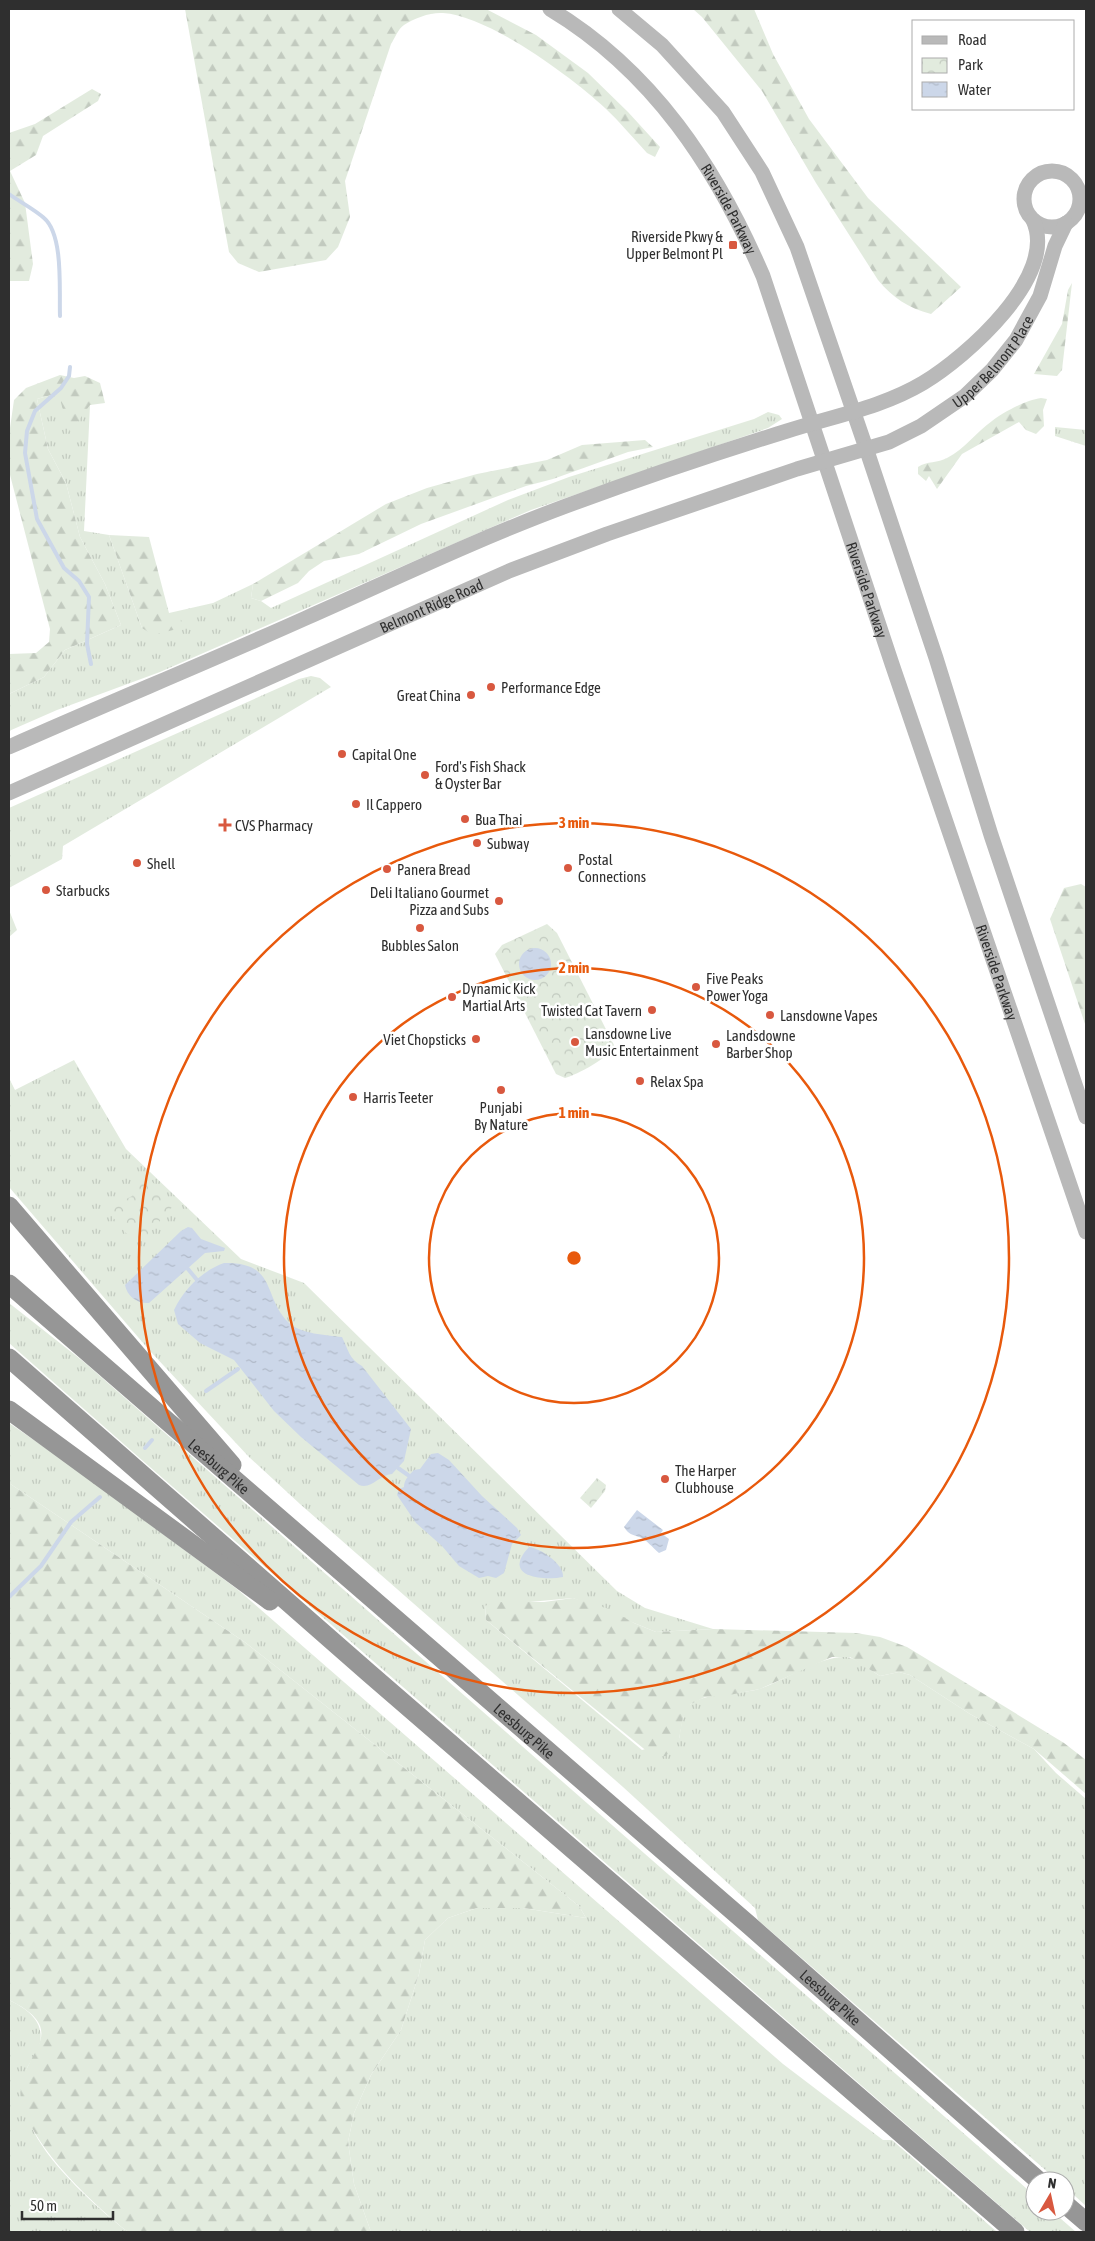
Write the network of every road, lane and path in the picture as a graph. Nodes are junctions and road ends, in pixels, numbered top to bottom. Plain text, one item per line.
1 (550, 9) edge
2 (619, 9) edge
3 (1082, 192) edge
4 (1033, 220) junction
5 (1075, 220) edge
6 (853, 412) junction
7 (811, 424) junction
8 (866, 448) junction
9 (824, 461) junction
10 (9, 747) edge
11 (9, 793) edge
12 (1086, 1117) edge
13 (9, 1206) edge
14 (1086, 1232) edge
15 (9, 1284) edge
16 (9, 1358) edge
17 (9, 1410) edge
18 (273, 1514) junction
19 (370, 1674) junction
20 (1028, 2171) edge
21 (1075, 2213) edge
22 (1086, 2222) edge
23 (1014, 2232) edge

1 - 7 main road, Riverside Parkway
2 - 6 main road
3 - 4 main road, Upper Belmont Place
3 - 5 main road, Upper Belmont Place
4 - 5 main road
4 - 6 main road, Upper Belmont Place
5 - 8 main road, Upper Belmont Place
6 - 7 main road
6 - 8 main road
7 - 9 main road, Riverside Parkway
7 - 10 main road
8 - 9 main road, Belmont Ridge Road
8 - 12 main road
9 - 11 main road, Belmont Ridge Road
9 - 14 main road, Riverside Parkway
13 - 18 highway
15 - 18 highway, Leesburg Pike
16 - 19 highway
17 - 19 highway
18 - 20 highway, Leesburg Pike
19 - 23 highway
21 - 22 highway

